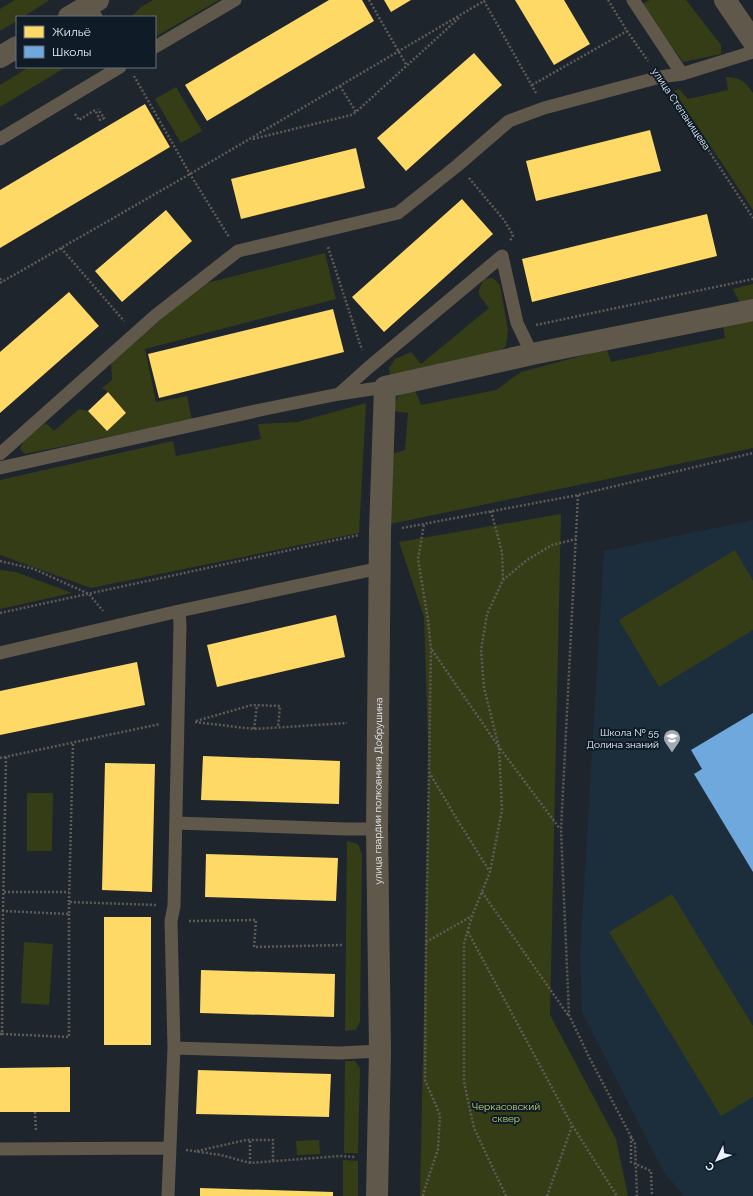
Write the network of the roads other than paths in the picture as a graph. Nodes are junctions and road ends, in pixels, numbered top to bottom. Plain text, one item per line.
1 (235, 0) edge
2 (633, 0) edge
3 (725, 0) edge
4 (92, 6) edge
5 (71, 16) edge
6 (753, 41) edge
7 (156, 46) edge
8 (16, 48) edge
9 (753, 52) edge
10 (0, 57) edge
11 (126, 69) edge
12 (682, 74) junction
13 (0, 139) edge
14 (753, 310) edge
15 (532, 354) junction
16 (385, 387) junction
17 (339, 394) junction
18 (0, 454) edge
19 (0, 468) edge
20 (380, 568) junction
21 (179, 611) junction
22 (0, 653) edge
23 (176, 823) junction
24 (377, 829) junction
25 (174, 1048) junction
26 (380, 1051) junction
27 (170, 1148) junction
28 (0, 1149) edge
29 (168, 1196) edge
30 (377, 1196) edge

1 - 7 lane
2 - 12 lane
3 - 6 street
4 - 5 street
8 - 10 street
9 - 12 lane
11 - 13 lane
12 - 18 lane
14 - 15 street
15 - 16 street
15 - 17 lane
16 - 17 lane
16 - 20 street, улица гвардии полковника Добрушина
17 - 19 lane
20 - 21 lane
20 - 24 street, улица гвардии полковника Добрушина
21 - 22 lane
21 - 23 lane
23 - 24 lane
23 - 25 lane
24 - 26 street, улица гвардии полковника Добрушина
25 - 26 lane
25 - 27 lane
26 - 30 street, улица гвардии полковника Добрушина
27 - 28 lane
27 - 29 lane

